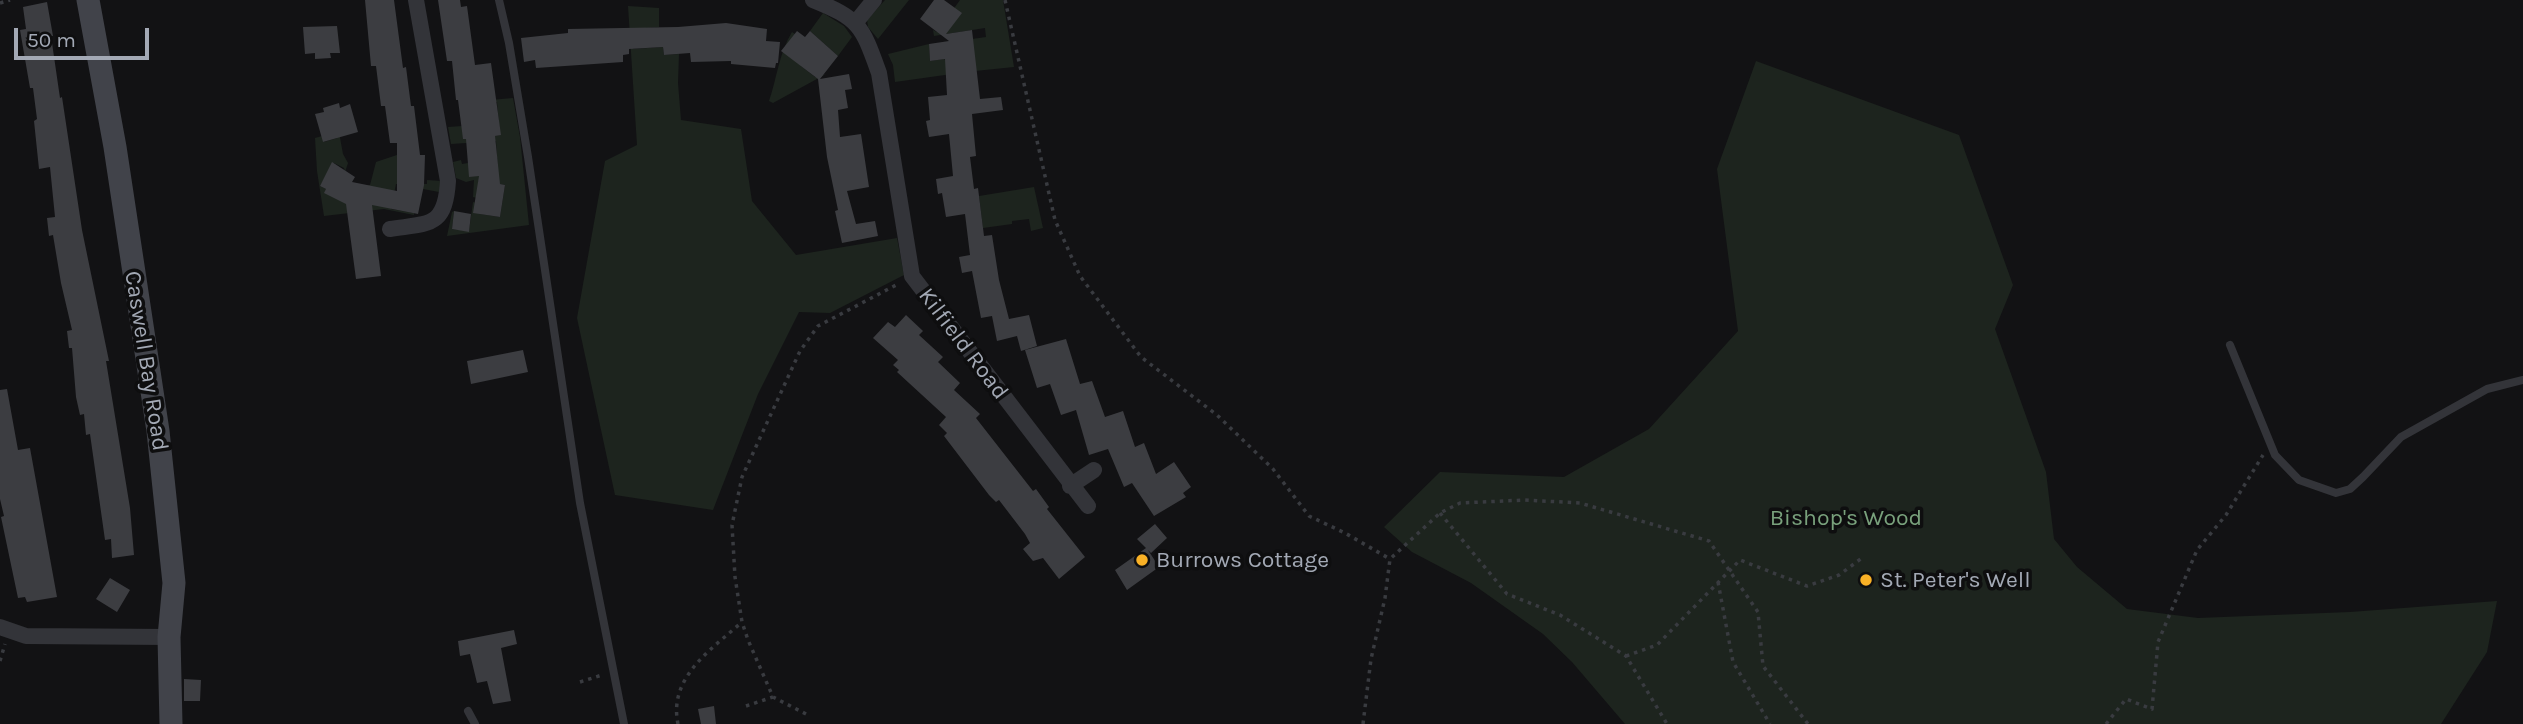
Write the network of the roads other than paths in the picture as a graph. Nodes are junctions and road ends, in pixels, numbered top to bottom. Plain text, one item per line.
1 (88, 0) edge
2 (416, 0) edge
3 (499, 0) edge
4 (813, 0) edge
5 (874, 0) edge
6 (856, 22) junction
7 (390, 229) dead end
8 (2230, 345) dead end
9 (2523, 380) edge
10 (1094, 470) dead end
11 (1070, 486) junction
12 (1087, 506) dead end
13 (0, 627) edge
14 (169, 637) junction
15 (468, 711) dead end
16 (171, 724) edge
17 (475, 724) edge
18 (624, 724) edge

1 - 14 street, Caswell Bay Road
2 - 7 street
3 - 18 lane
4 - 6 street
5 - 6 street
6 - 11 street, Kilfield Road
8 - 9 lane
10 - 11 street
11 - 12 street, Kilfield Road
13 - 14 street
14 - 16 street, Caswell Bay Road
15 - 17 lane

